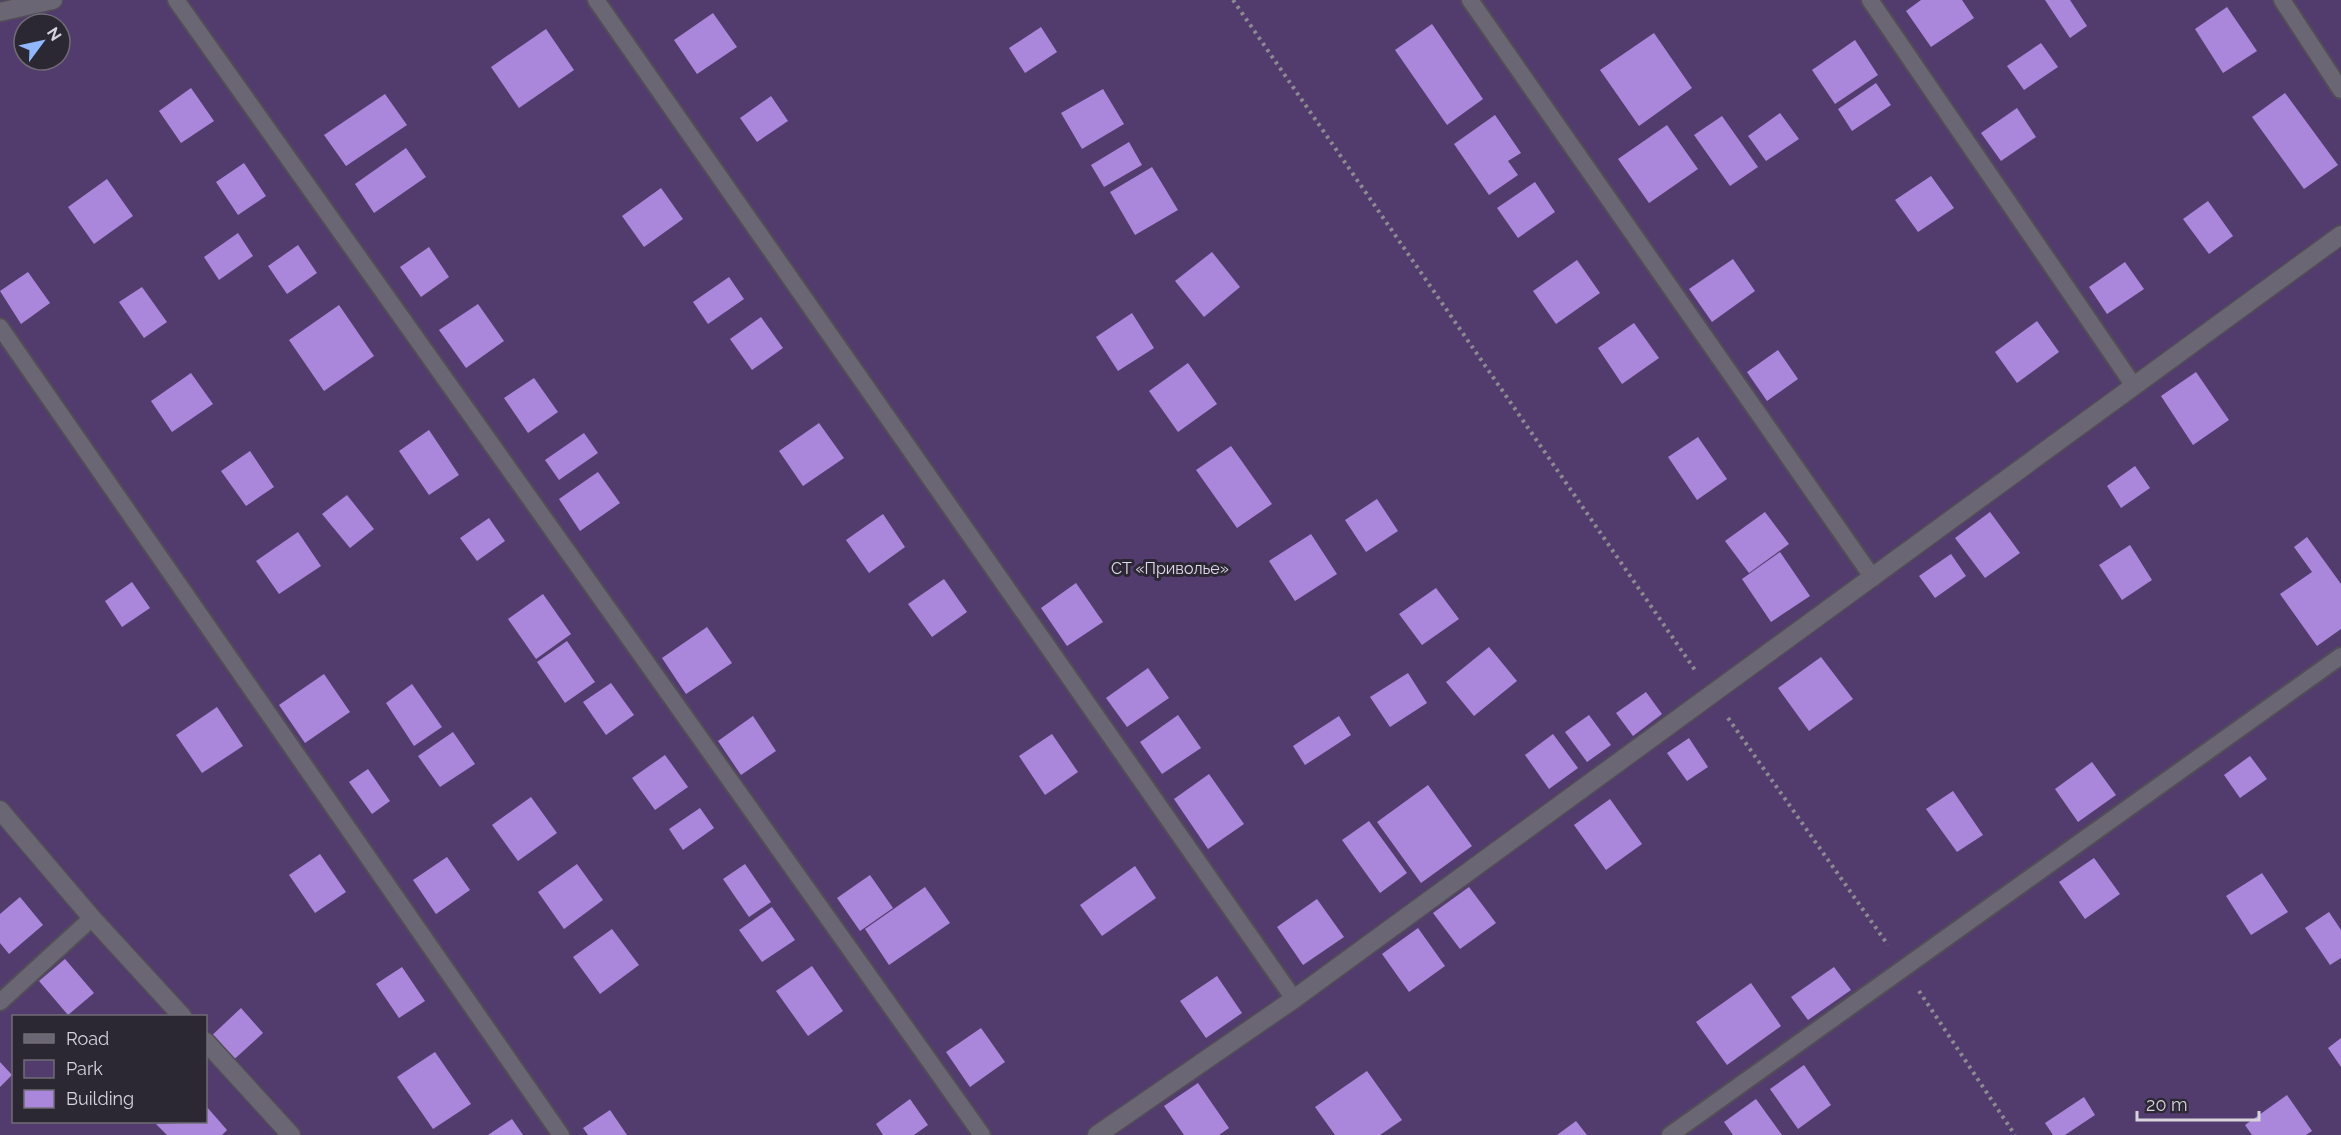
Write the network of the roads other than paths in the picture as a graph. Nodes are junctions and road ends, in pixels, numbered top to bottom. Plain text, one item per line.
1 (53, 0) edge
2 (176, 0) edge
3 (596, 0) edge
4 (1470, 0) edge
5 (1870, 0) edge
6 (2282, 0) edge
7 (0, 12) edge
8 (2341, 90) edge
9 (2341, 235) edge
10 (0, 327) edge
11 (2134, 386) junction
12 (1873, 578) junction
13 (2341, 656) edge
14 (0, 810) edge
15 (92, 918) junction
16 (1294, 999) junction
17 (0, 1002) edge
18 (180, 1015) edge
19 (207, 1043) edge
20 (291, 1135) edge
21 (561, 1135) edge
22 (982, 1135) edge
23 (1097, 1135) edge
24 (1670, 1135) edge

1 - 7 street
2 - 22 lane
3 - 16 lane
4 - 12 lane
5 - 11 lane
6 - 8 lane
9 - 11 street
10 - 21 lane
11 - 12 street
12 - 16 street
13 - 24 lane
14 - 15 street
15 - 17 lane
15 - 18 street
16 - 23 street
19 - 20 street

